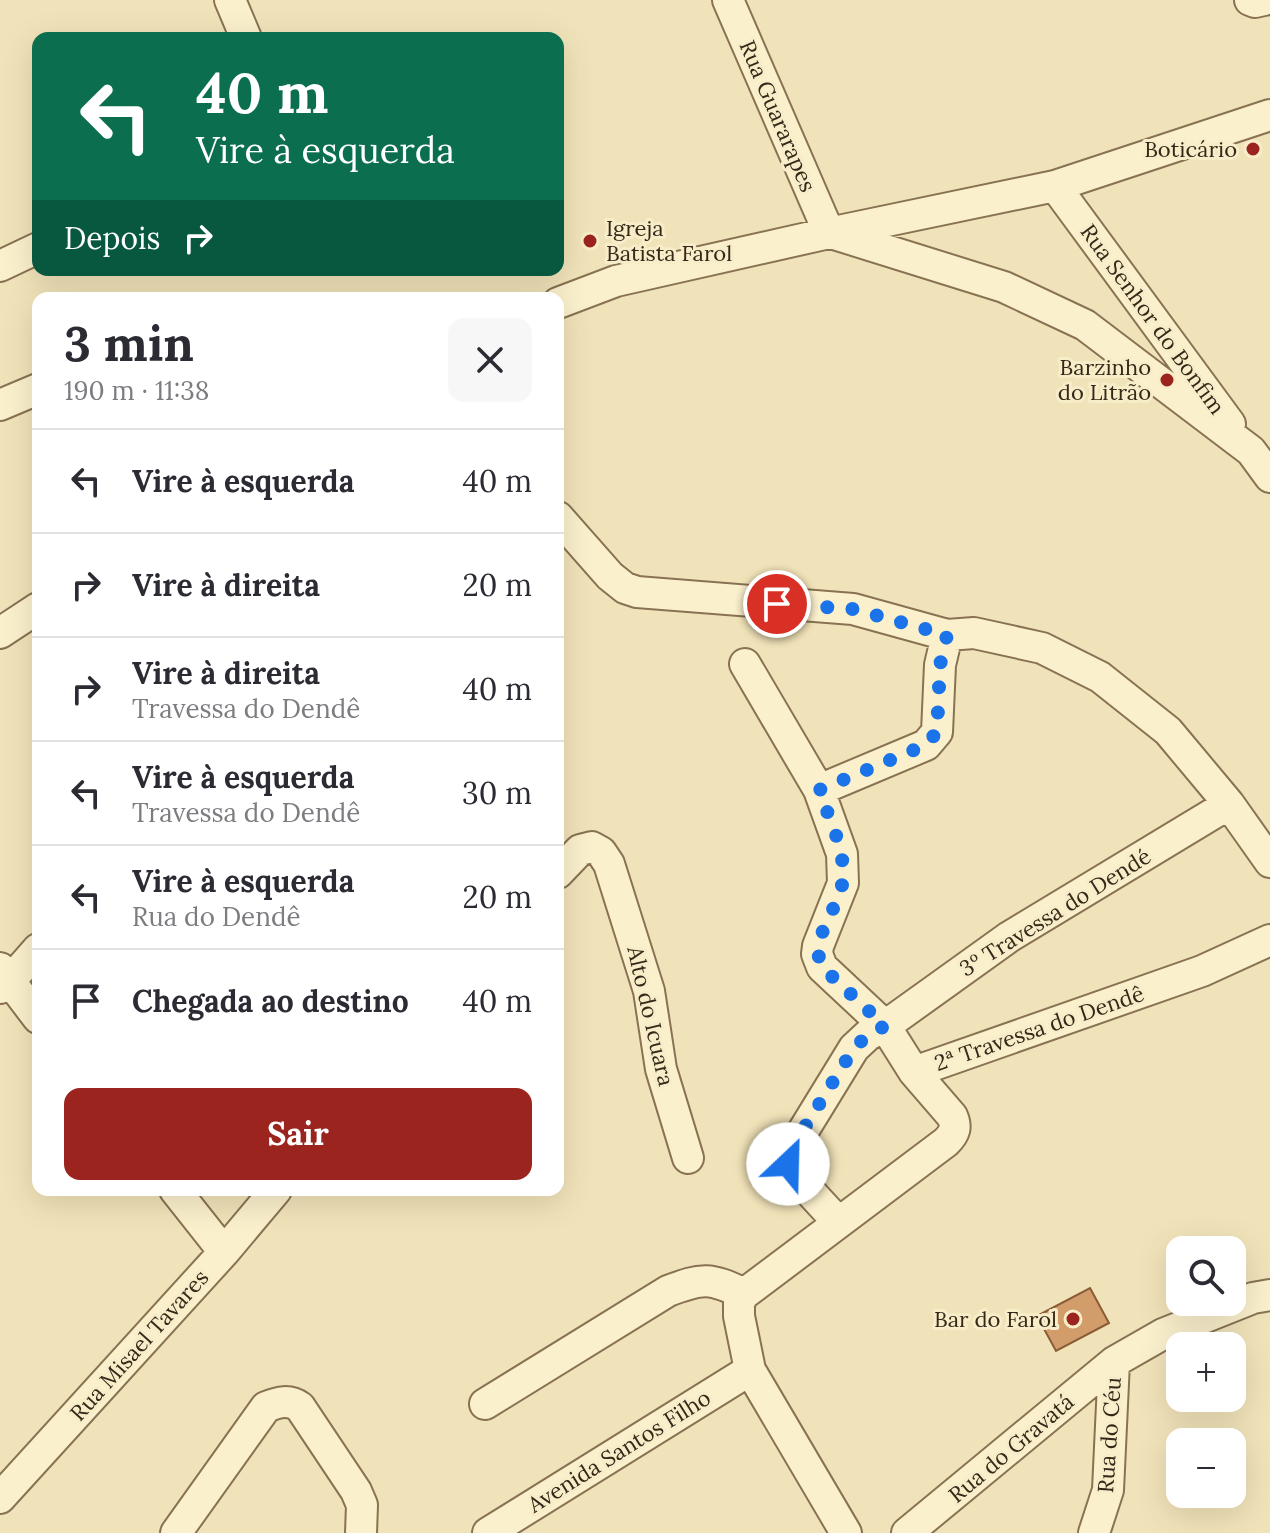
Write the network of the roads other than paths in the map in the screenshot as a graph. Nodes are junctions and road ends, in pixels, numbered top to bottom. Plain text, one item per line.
1 (230, 0) edge
2 (728, 0) edge
3 (1250, 0) edge
4 (1264, 0) edge
5 (243, 32) edge
6 (1270, 115) edge
7 (1055, 186) junction
8 (829, 233) junction
9 (32, 251) edge
10 (0, 266) edge
11 (564, 301) edge
12 (32, 392) edge
13 (0, 405) edge
14 (1251, 451) junction
15 (1270, 477) edge
16 (564, 524) edge
17 (32, 612) edge
18 (0, 633) edge
19 (947, 635) junction
20 (745, 664) dead end
21 (819, 790) junction
22 (1229, 804) junction
23 (1270, 862) edge
24 (564, 867) edge
25 (1270, 940) edge
26 (32, 954) edge
27 (3, 980) edge
28 (32, 1011) edge
29 (885, 1026) junction
30 (914, 1072) junction
31 (688, 1158) dead end
32 (180, 1196) edge
33 (271, 1196) edge
34 (838, 1222) junction
35 (224, 1252) junction
36 (744, 1294) junction
37 (1270, 1295) edge
38 (748, 1356) junction
39 (1114, 1362) junction
40 (485, 1404) dead end
41 (0, 1498) edge
42 (176, 1533) edge
43 (361, 1533) edge
44 (488, 1533) edge
45 (846, 1533) edge
46 (907, 1533) edge
47 (1094, 1533) edge

1 - 5 street
2 - 8 street, Rua Guararapes
3 - 4 street
6 - 7 street
7 - 8 street
7 - 14 street, Rua Senhor do Bonfim
8 - 11 street
8 - 14 street, Rua Senhor do Bonfim
9 - 10 street
12 - 13 street
14 - 15 street, Rua Senhor do Bonfim
16 - 19 street
17 - 18 street
19 - 21 street
19 - 22 street
20 - 21 street
21 - 29 street, 2ª Travessa do Dendê
22 - 23 street
22 - 29 street, 3º Travessa do Dendé
24 - 31 street, Alto do Icuara
25 - 30 street, 2ª Travessa do Dendê
26 - 27 street
27 - 28 street
29 - 30 street, 2ª Travessa do Dendê
29 - 34 street, 3º Travessa do Dendé
30 - 34 street
32 - 35 street
33 - 35 street, Rua Misael Tavares
34 - 36 street
35 - 41 street, Rua Misael Tavares
36 - 38 street
36 - 40 street
37 - 39 street, Rua do Céu
38 - 44 street, Avenida Santos Filho
38 - 45 street
39 - 46 street, Rua do Gravatá
39 - 47 street, Rua do Céu
42 - 43 street

